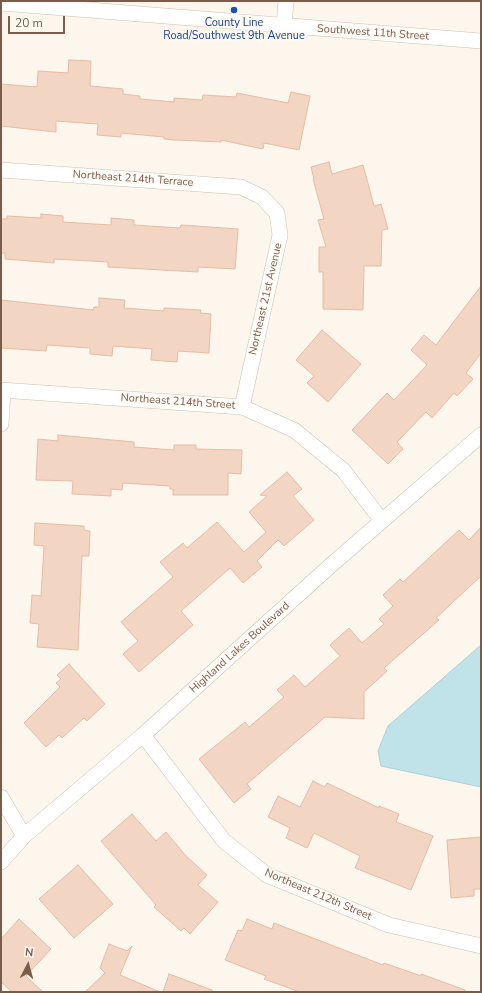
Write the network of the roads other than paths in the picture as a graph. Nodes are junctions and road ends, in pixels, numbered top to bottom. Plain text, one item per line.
1 (286, 1) edge
2 (1, 3) edge
3 (284, 26) junction
4 (481, 41) edge
5 (1, 170) edge
6 (262, 197) joint
7 (2, 390) edge
8 (242, 407) junction
9 (1, 424) edge
10 (481, 435) edge
11 (382, 521) junction
12 (143, 735) junction
13 (1, 797) edge
14 (24, 836) junction
15 (1, 862) edge
16 (481, 946) edge

1 - 3 street
2 - 3 street, Southwest 11th Street
3 - 4 street, Southwest 11th Street
5 - 6 street, Northeast 214th Terrace
6 - 8 street, Northeast 21st Avenue
7 - 8 street, Northeast 214th Street
7 - 9 street
8 - 11 street, Northeast 214th Street
10 - 11 street, Highland Lakes Boulevard
11 - 12 street, Highland Lakes Boulevard
12 - 14 street, Highland Lakes Boulevard
12 - 16 street, Northeast 212th Street
13 - 14 street
14 - 15 street, Highland Lakes Boulevard

